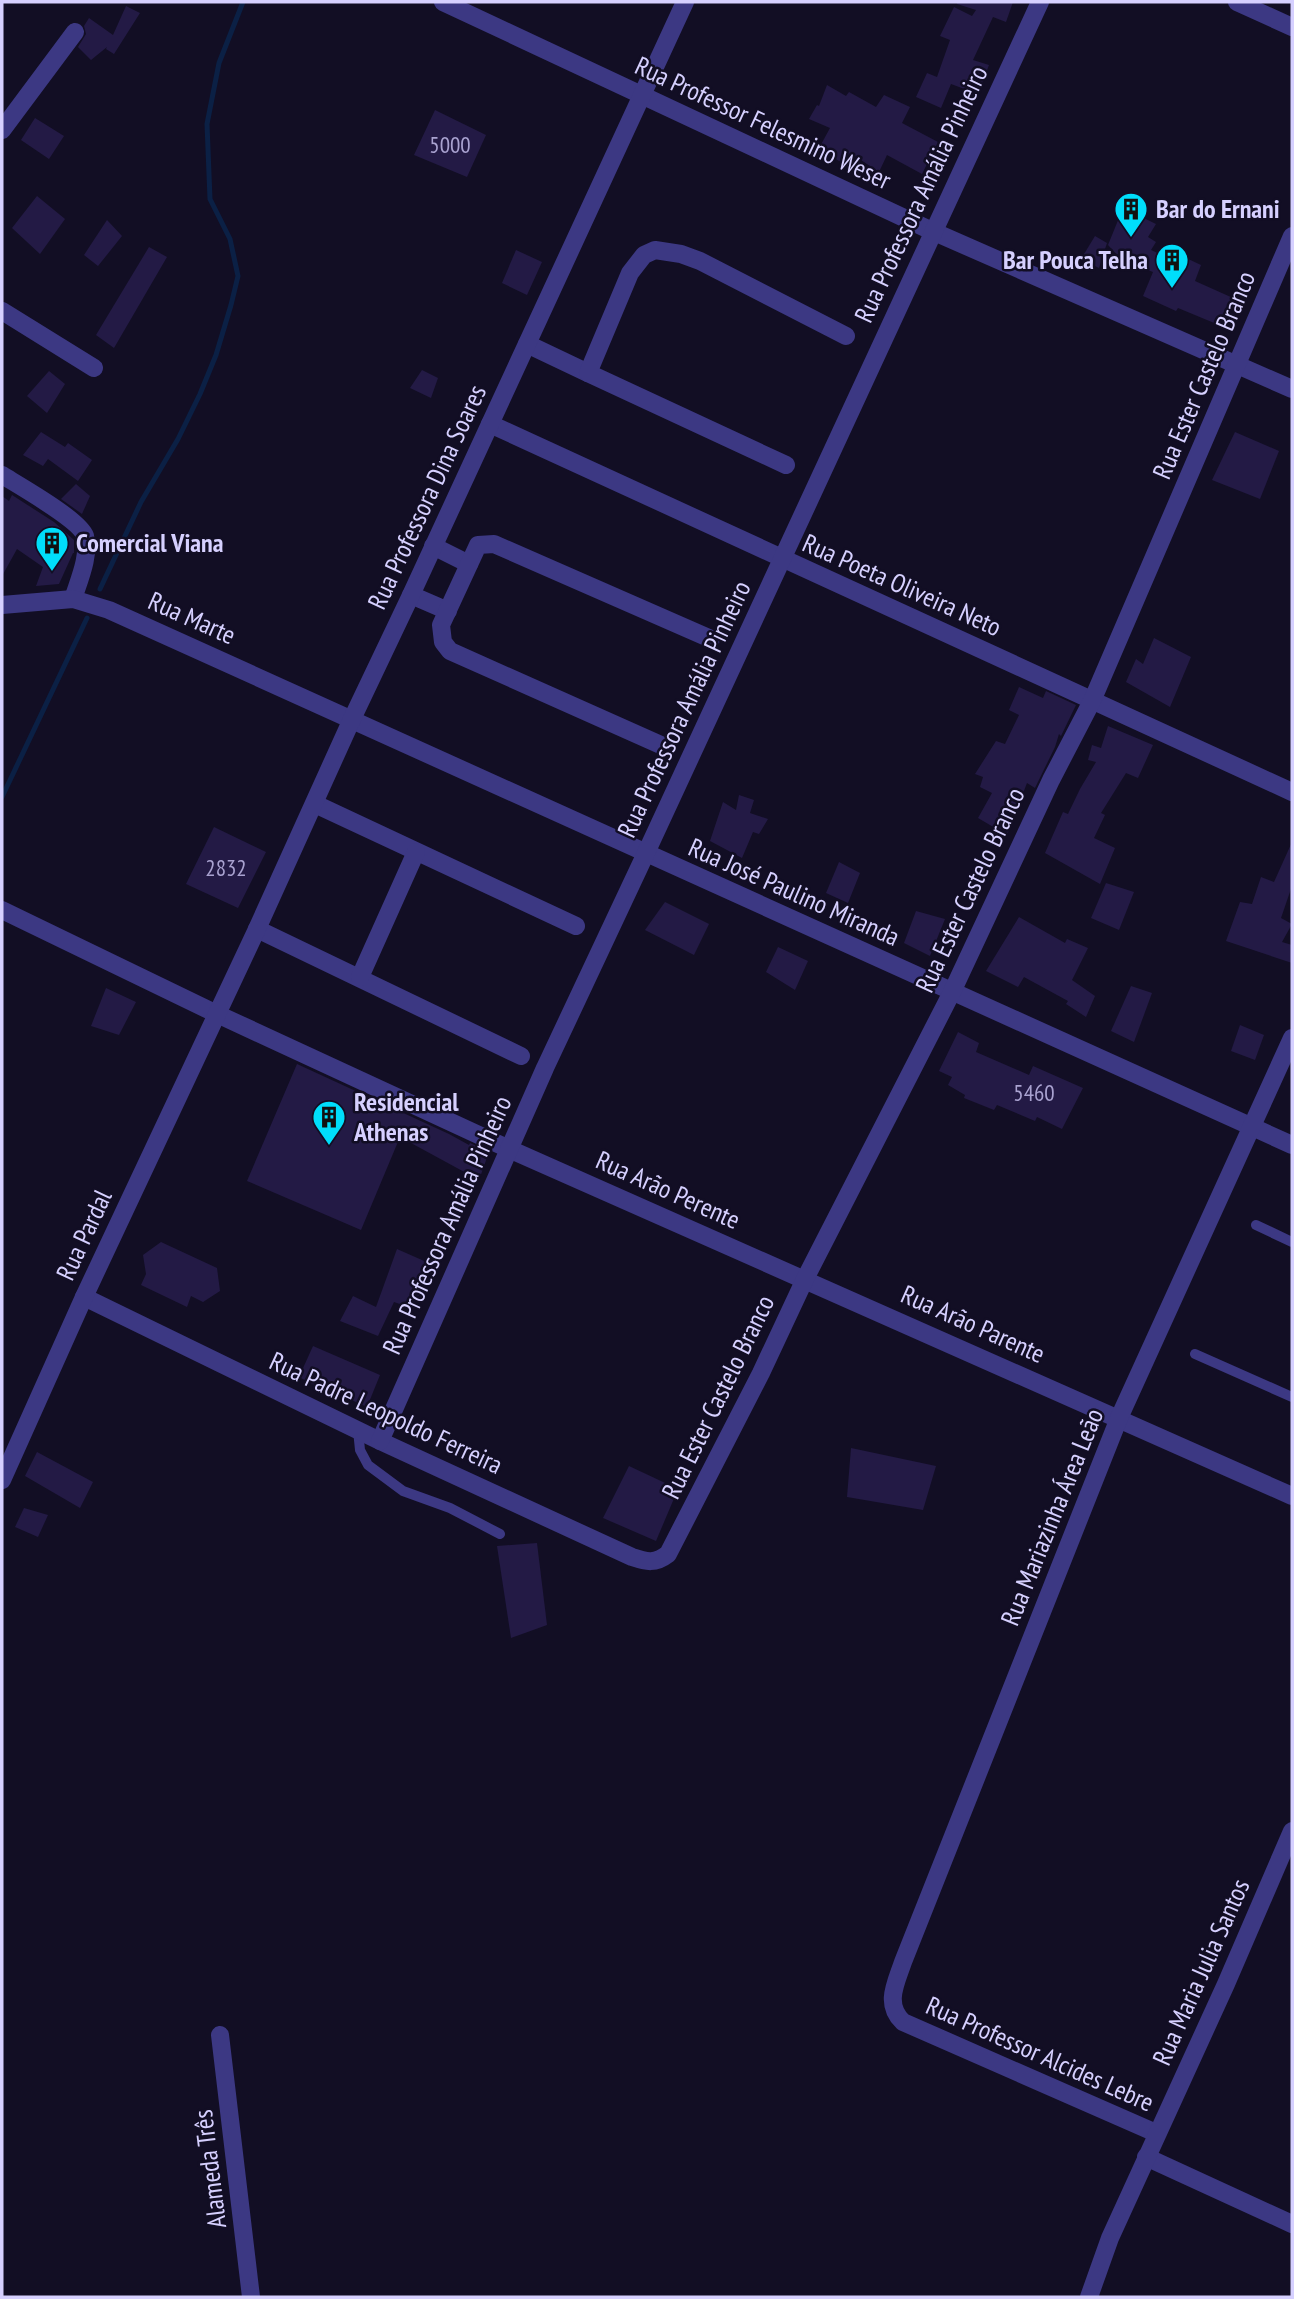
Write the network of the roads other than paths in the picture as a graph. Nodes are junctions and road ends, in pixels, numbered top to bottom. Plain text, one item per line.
1 (443, 2) edge
2 (685, 2) edge
3 (1040, 2) edge
4 (1237, 2) edge
5 (1292, 27) edge
6 (75, 32) dead end
7 (642, 96) junction
8 (2, 130) edge
9 (932, 231) junction
10 (1292, 236) edge
11 (2, 311) edge
12 (846, 336) dead end
13 (527, 344) junction
14 (1237, 364) junction
15 (94, 368) dead end
16 (588, 373) junction
17 (1292, 389) edge
18 (490, 424) junction
19 (786, 465) dead end
20 (2, 475) edge
21 (433, 546) junction
22 (782, 559) junction
23 (469, 564) junction
24 (411, 595) junction
25 (73, 599) junction
26 (2, 605) edge
27 (448, 611) junction
28 (711, 639) dead end
29 (1092, 701) junction
30 (352, 719) junction
31 (663, 746) dead end
32 (1292, 792) edge
33 (315, 804) junction
34 (416, 852) junction
35 (646, 853) junction
36 (2, 910) edge
37 (576, 926) dead end
38 (257, 929) junction
39 (360, 977) junction
40 (952, 992) junction
41 (217, 1014) junction
42 (1292, 1038) edge
43 (521, 1056) dead end
44 (1251, 1127) junction
45 (1292, 1145) edge
46 (509, 1149) junction
47 (1256, 1225) dead end
48 (1292, 1242) edge
49 (805, 1279) junction
50 (84, 1297) junction
51 (1195, 1354) dead end
52 (1292, 1397) edge
53 (1119, 1418) junction
54 (358, 1430) junction
55 (380, 1441) junction
56 (2, 1480) edge
57 (1292, 1496) edge
58 (500, 1534) dead end
59 (668, 1554) joint
60 (1292, 1831) edge
61 (904, 2022) joint
62 (220, 2035) dead end
63 (1156, 2133) junction
64 (1146, 2157) junction
65 (1292, 2224) edge
66 (251, 2297) edge
67 (1089, 2297) edge

1 - 7 street, Rua Professor Felesmino Weser
2 - 7 street, Rua Professora Dina Soares
3 - 9 street, Rua Professora Amália Pinheiro
4 - 5 street
6 - 8 street
7 - 9 street, Rua Professor Felesmino Weser
7 - 13 street, Rua Professora Dina Soares
9 - 14 street, Rua Professor Felesmino Weser
9 - 22 street, Rua Professora Amália Pinheiro
10 - 14 street, Rua Ester Castelo Branco
11 - 15 street
12 - 16 street
13 - 16 street
13 - 18 street, Rua Professora Dina Soares
14 - 17 street, Rua Professor Felesmino Weser
14 - 29 street, Rua Ester Castelo Branco
16 - 19 street
18 - 21 street, Rua Professora Dina Soares
18 - 22 street, Rua Poeta Oliveira Neto
20 - 25 street
21 - 23 street
21 - 24 street, Rua Professora Dina Soares
22 - 29 street, Rua Poeta Oliveira Neto
22 - 35 street, Rua Professora Amália Pinheiro
23 - 27 street
23 - 28 street
24 - 27 street
24 - 30 street, Rua Professora Dina Soares
25 - 26 street, Rua Marte
25 - 30 street, Rua Marte
27 - 31 street
29 - 32 street, Rua Poeta Oliveira Neto
29 - 40 street, Rua Ester Castelo Branco
30 - 33 street, Rua Professora Dina Soares
30 - 35 street, Rua José Paulino Miranda
33 - 34 street
33 - 38 street, Rua Professora Dina Soares
34 - 37 street
34 - 39 street
35 - 40 street, Rua José Paulino Miranda
35 - 46 street, Rua Professora Amália Pinheiro
36 - 41 street
38 - 39 street
38 - 41 street, Rua Professora Dina Soares
39 - 43 street
40 - 44 street, Rua José Paulino Miranda
40 - 49 street, Rua Ester Castelo Branco
41 - 46 street
41 - 50 street, Rua Pardal
42 - 44 street, Rua Mariazinha Área Leão
44 - 45 street, Rua José Paulino Miranda
44 - 53 street, Rua Mariazinha Área Leão
46 - 49 street, Rua Arão Perente
46 - 55 street, Rua Professora Amália Pinheiro
47 - 48 lane
49 - 53 street, Rua Arão Parente
49 - 59 street, Rua Ester Castelo Branco
50 - 54 street, Rua Padre Leopoldo Ferreira
50 - 56 street, Rua Pardal
51 - 52 lane
53 - 57 street, Rua Arão Parente
53 - 61 street, Rua Mariazinha Área Leão
54 - 55 street, Rua Padre Leopoldo Ferreira
54 - 58 lane
55 - 59 street, Rua Padre Leopoldo Ferreira
60 - 63 street, Rua Maria Julia Santos
61 - 63 street, Rua Professor Alcides Lebre
62 - 66 street, Alameda Três
63 - 64 street, Rua Maria Julia Santos
64 - 65 street
64 - 67 street, Rua Maria Julia Santos

